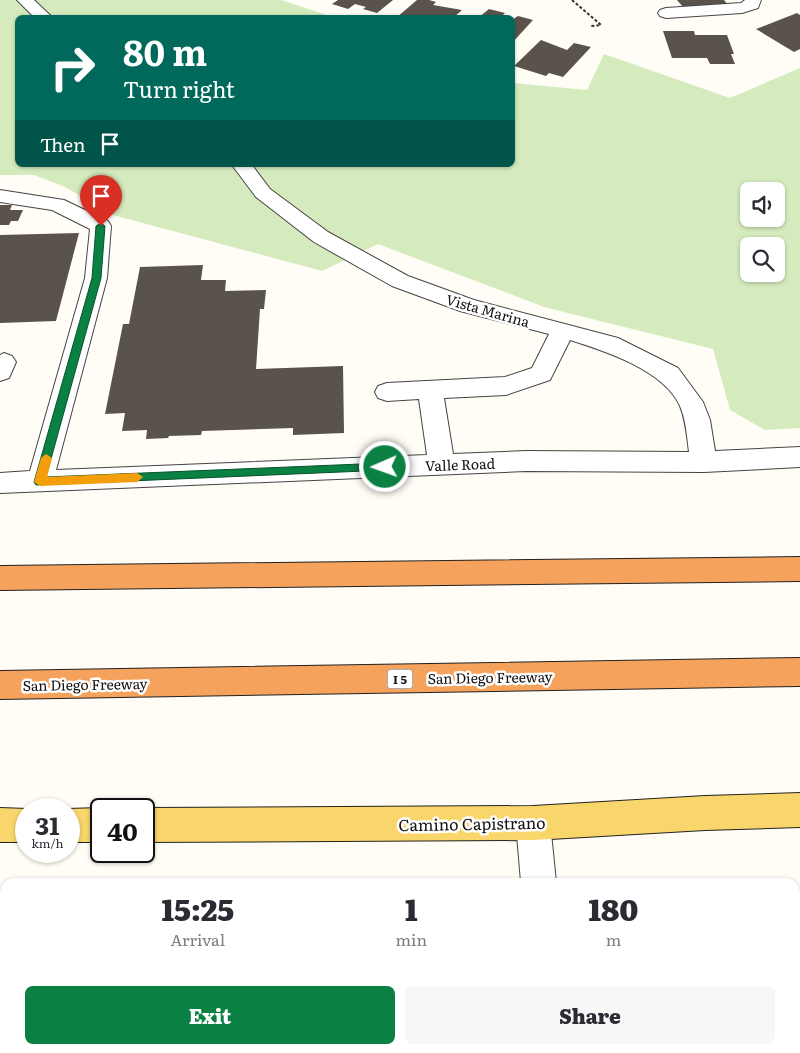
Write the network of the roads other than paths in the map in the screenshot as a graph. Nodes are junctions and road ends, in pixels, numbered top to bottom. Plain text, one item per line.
1 (25, 0) edge
2 (753, 0) edge
3 (666, 13) dead end
4 (42, 15) edge
5 (244, 167) edge
6 (0, 196) edge
7 (563, 330) junction
8 (430, 390) junction
9 (387, 392) dead end
10 (800, 457) edge
11 (704, 462) junction
12 (442, 464) junction
13 (40, 482) junction
14 (0, 483) edge
15 (800, 569) edge
16 (0, 578) edge
17 (800, 672) edge
18 (0, 685) edge
19 (800, 810) edge
20 (534, 823) junction
21 (155, 824) edge
22 (0, 825) edge
23 (15, 825) edge
24 (539, 878) edge

1 - 4 street
2 - 3 street
5 - 7 street, Vista Marina
6 - 13 street
7 - 8 street
7 - 11 street, Vista Marina
8 - 9 street
8 - 12 street
10 - 11 street, Valle Road
11 - 12 street, Valle Road
12 - 13 street, Valle Road
13 - 14 street, Valle Road
15 - 16 highway
17 - 18 highway, San Diego Freeway / I 5
19 - 20 main road, Camino Capistrano
20 - 21 main road, Camino Capistrano
20 - 24 street
22 - 23 main road

